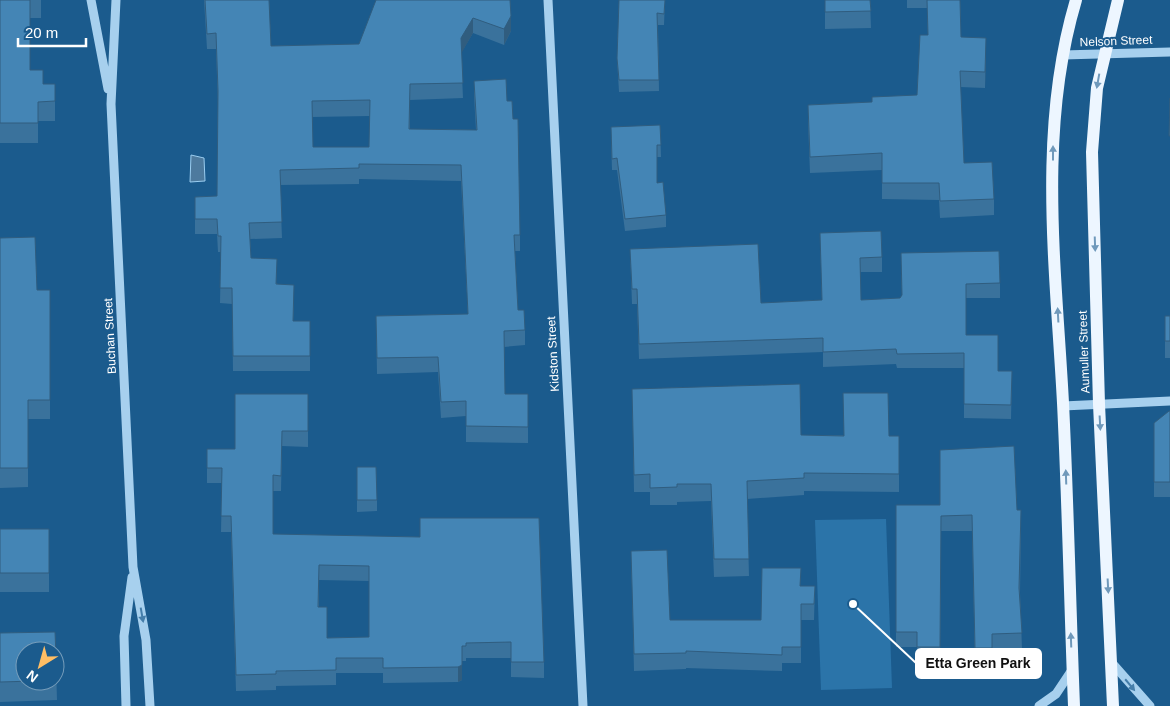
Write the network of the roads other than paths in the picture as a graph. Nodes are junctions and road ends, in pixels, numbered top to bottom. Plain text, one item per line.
1 (91, 0) edge
2 (116, 0) edge
3 (548, 0) edge
4 (1076, 0) edge
5 (1118, 0) edge
6 (1170, 52) edge
7 (1062, 55) junction
8 (1103, 55) junction
9 (111, 104) junction
10 (1170, 401) edge
11 (1099, 404) junction
12 (1063, 406) junction
13 (133, 567) junction
14 (1112, 663) junction
15 (1072, 670) junction
16 (126, 706) edge
17 (150, 706) edge
18 (583, 706) edge
19 (1039, 706) edge
20 (1074, 706) edge
21 (1114, 706) edge
22 (1150, 706) edge

1 - 9 street, Buchan Street
2 - 9 street, Buchan Street
3 - 18 street, Kidston Street
4 - 7 main road, Aumuller Street
5 - 8 main road, Aumuller Street
6 - 8 street, Nelson Street
7 - 8 street, Nelson Street
12 -> 7 main road, Aumuller Street
8 -> 11 main road, Aumuller Street
9 - 13 street, Buchan Street
10 - 11 street
11 - 12 street
11 -> 14 main road, Aumuller Street
15 -> 12 main road, Aumuller Street
13 - 16 street, Buchan Street
13 -> 17 street, Buchan Street
14 - 21 main road, Aumuller Street
14 -> 22 street
15 - 19 street
15 - 20 main road, Aumuller Street

